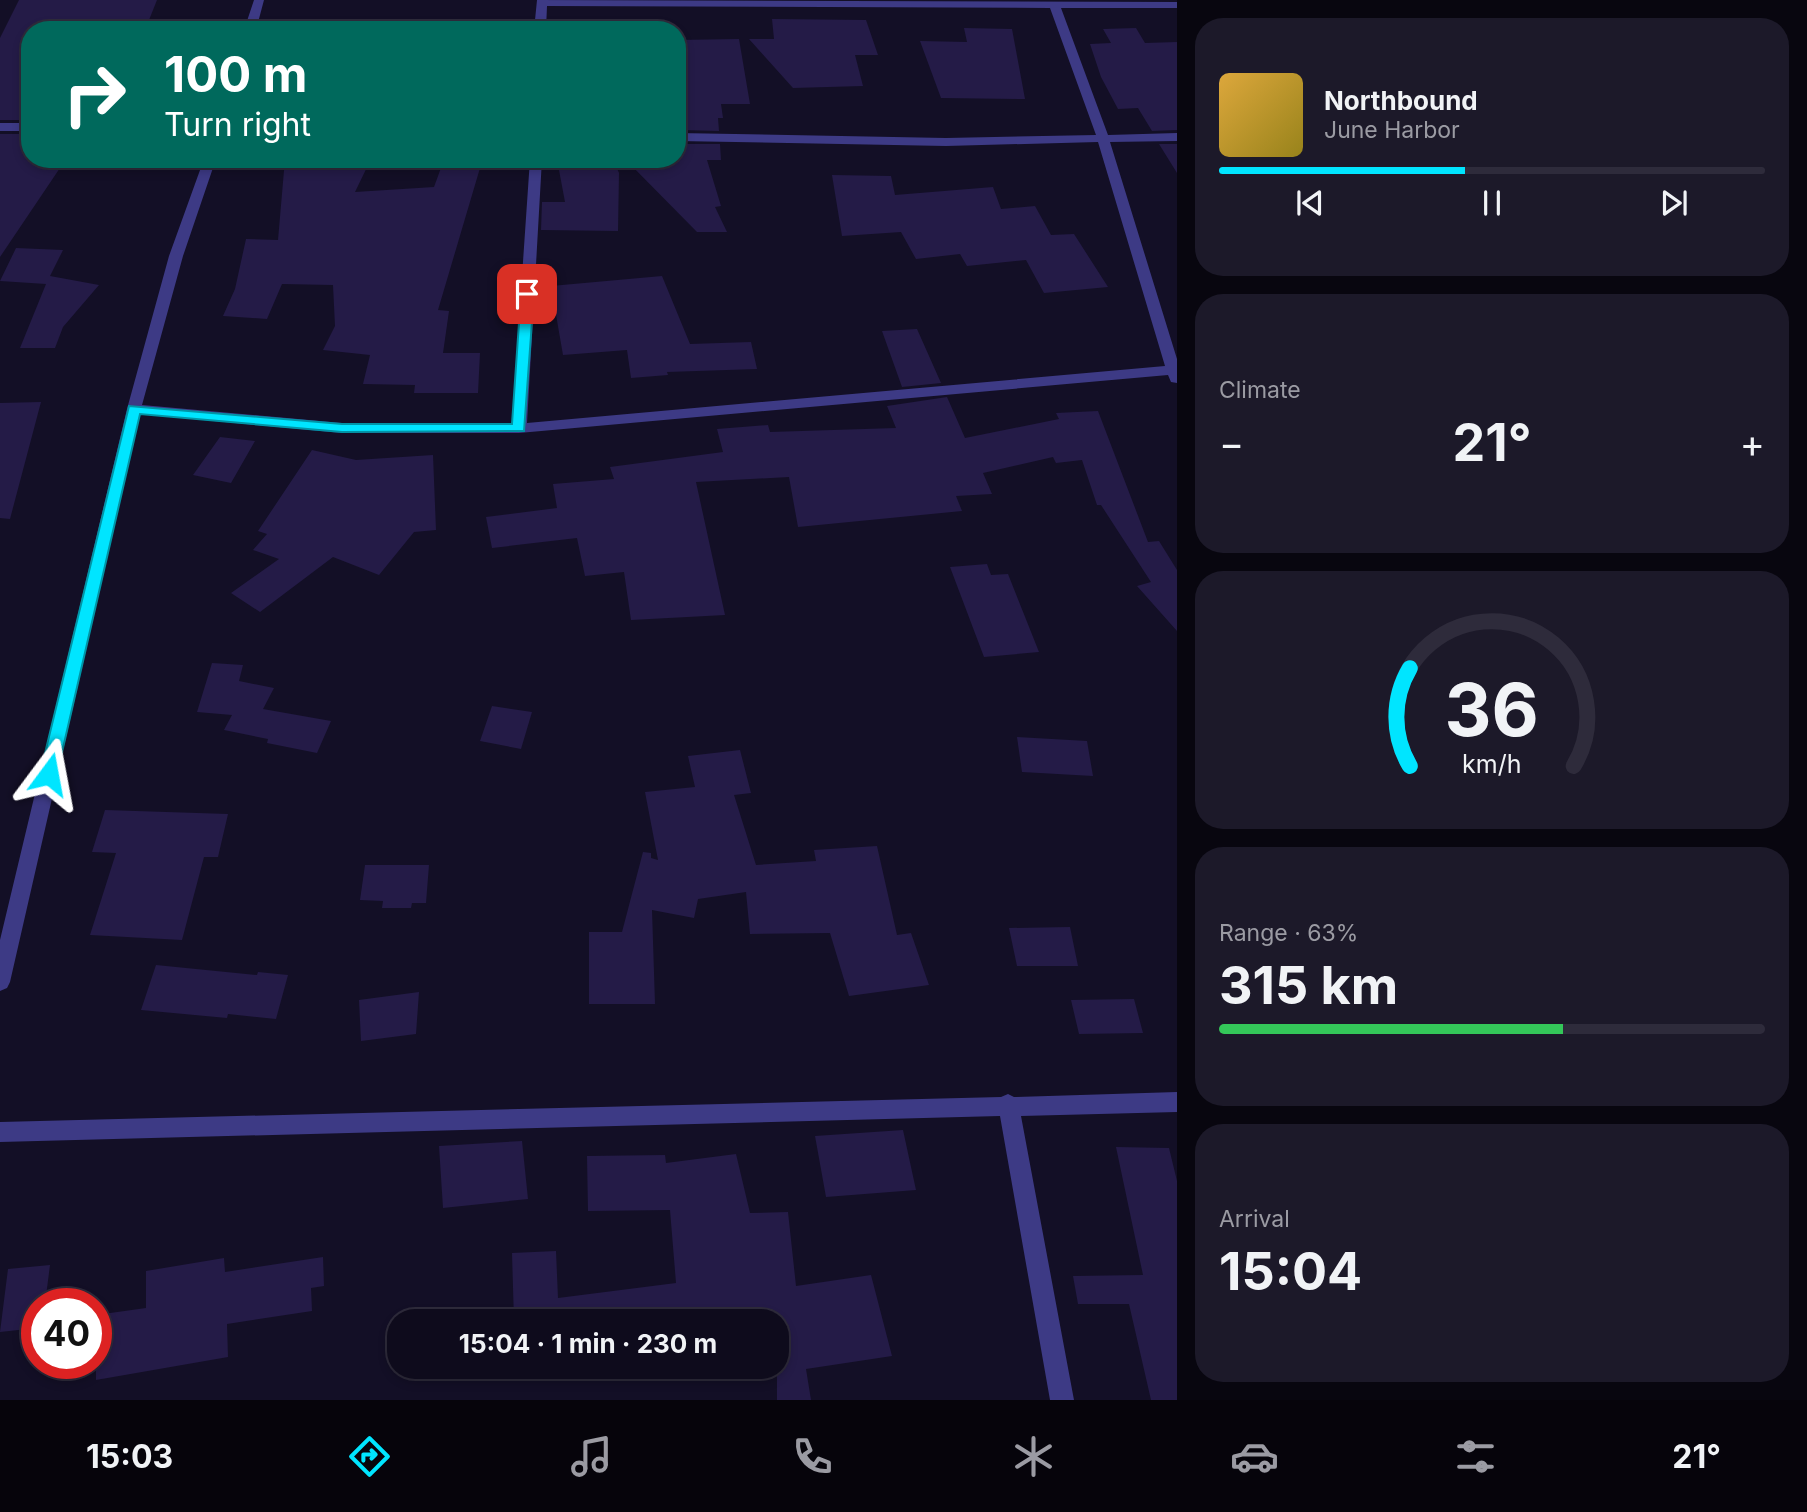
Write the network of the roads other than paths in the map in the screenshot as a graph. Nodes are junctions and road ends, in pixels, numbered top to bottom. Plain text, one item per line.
1 (259, 0) edge
2 (542, 1) edge
3 (791, 2) edge
4 (1054, 2) edge
5 (1177, 5) edge
6 (253, 21) edge
7 (541, 21) edge
8 (0, 127) edge
9 (21, 127) edge
10 (686, 137) edge
11 (1177, 137) edge
12 (1103, 138) junction
13 (207, 168) edge
14 (535, 168) edge
15 (1175, 376) edge
16 (134, 409) junction
17 (519, 428) junction
18 (0, 982) edge
19 (1177, 1102) edge
20 (1008, 1104) junction
21 (0, 1132) edge
22 (1062, 1400) edge

1 - 6 street
2 - 3 street
2 - 7 street
3 - 4 street
4 - 5 street
4 - 12 street
8 - 9 street
10 - 12 street
11 - 12 street
12 - 15 street
13 - 16 street
14 - 17 street
15 - 17 street
16 - 17 street
16 - 18 street
19 - 20 street
20 - 21 street
20 - 22 street

